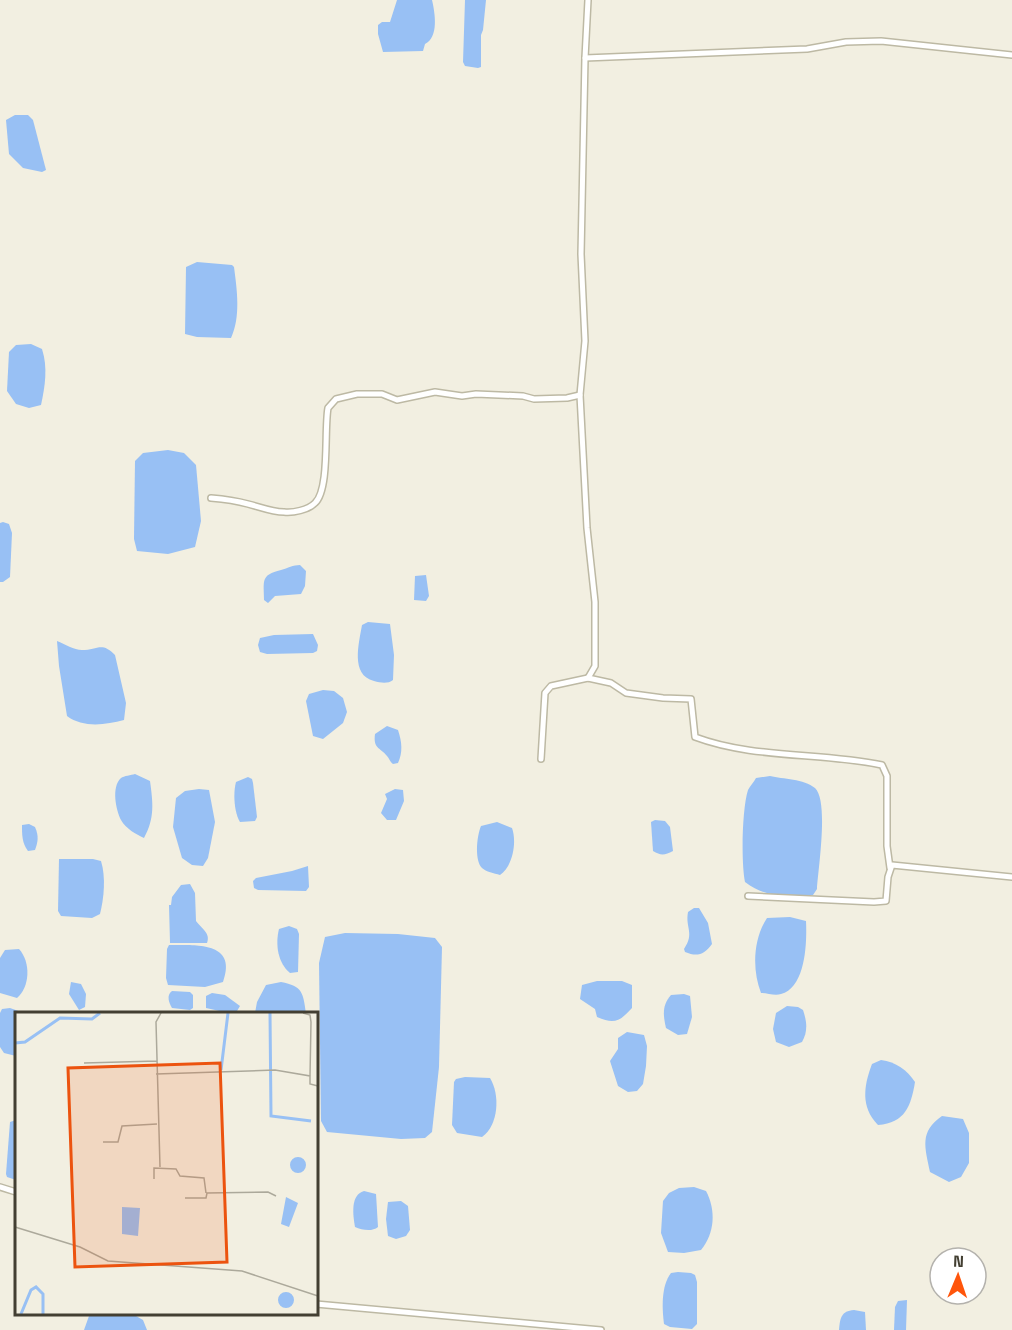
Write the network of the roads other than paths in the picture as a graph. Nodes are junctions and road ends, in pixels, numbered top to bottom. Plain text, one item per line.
1 (588, 0) edge
2 (1012, 55) edge
3 (585, 58) junction
4 (580, 395) junction
5 (211, 498) dead end
6 (588, 678) junction
7 (542, 759) dead end
8 (890, 868) junction
9 (1012, 877) edge
10 (747, 896) dead end
11 (0, 1187) edge
12 (15, 1192) edge
13 (318, 1304) edge
14 (601, 1330) edge

1 - 3 street
2 - 3 street
3 - 4 street
4 - 5 street
4 - 6 street
6 - 7 street
6 - 8 street
8 - 9 street
8 - 10 street
11 - 12 street
13 - 14 street

